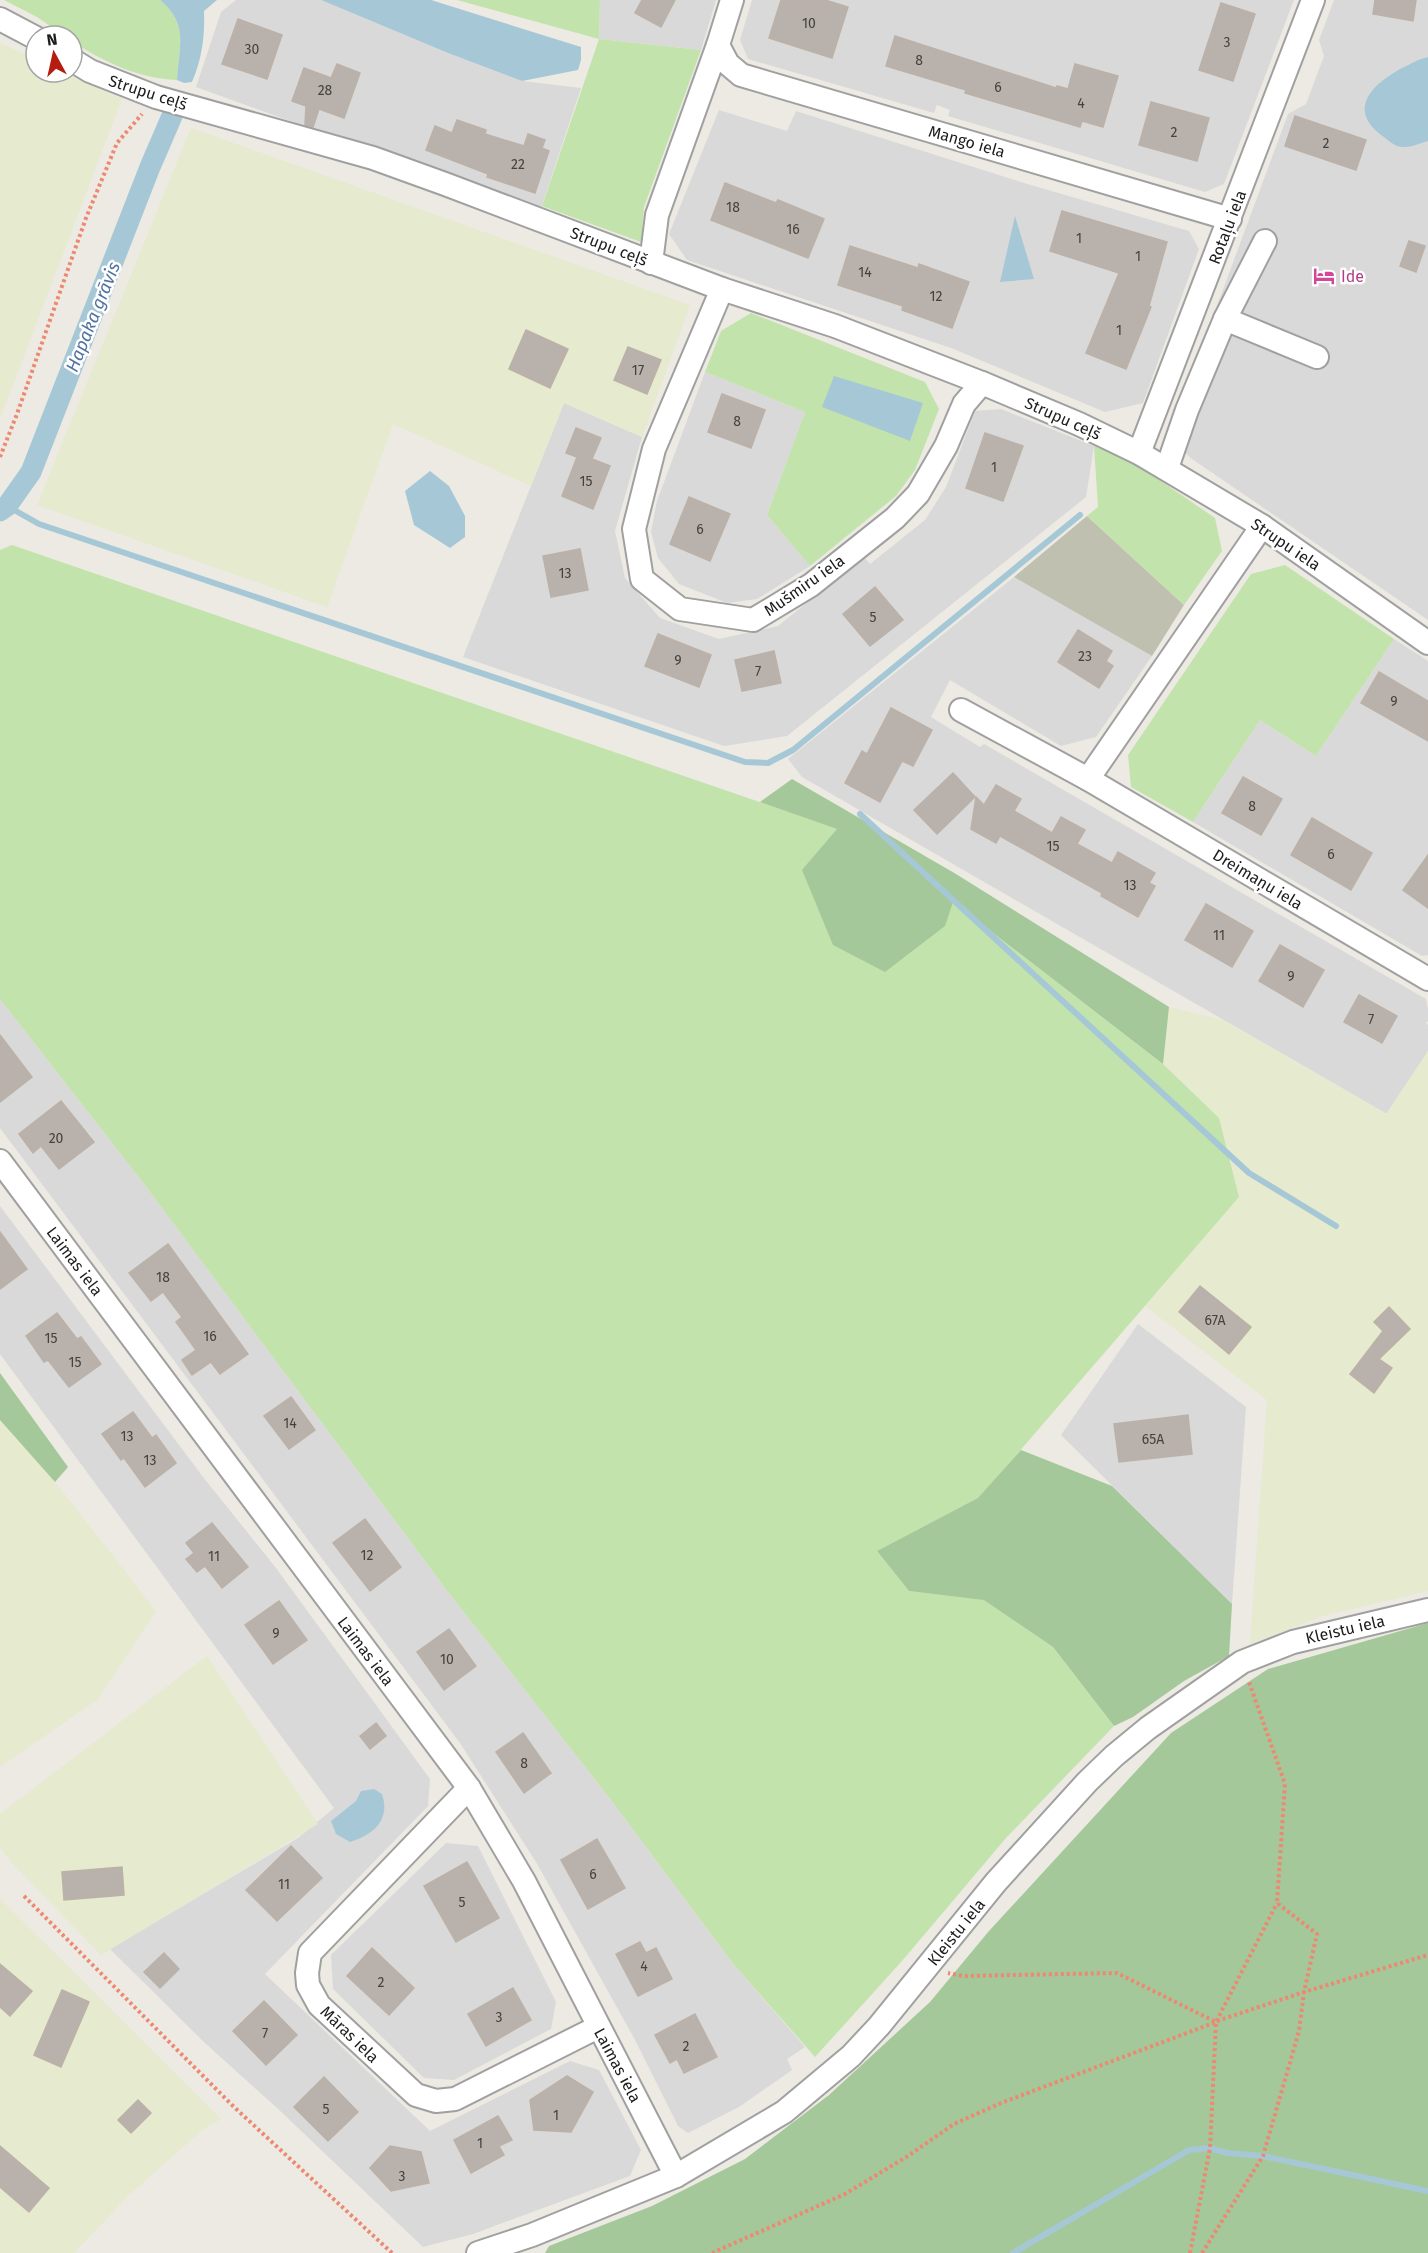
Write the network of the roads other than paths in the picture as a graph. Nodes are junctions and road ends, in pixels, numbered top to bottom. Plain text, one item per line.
1 (732, 0) edge
2 (1313, 0) edge
3 (0, 19) edge
4 (24, 32) edge
5 (718, 45) junction
6 (84, 67) edge
7 (1230, 219) junction
8 (1265, 241) dead end
9 (651, 263) junction
10 (722, 289) junction
11 (1225, 319) junction
12 (1317, 357) dead end
13 (982, 383) junction
14 (1139, 453) junction
15 (1167, 468) junction
16 (1262, 526) junction
17 (1428, 643) edge
18 (961, 710) dead end
19 (1088, 778) junction
20 (1428, 979) edge
21 (0, 1161) edge
22 (1428, 1610) edge
23 (469, 1788) junction
24 (598, 2027) junction
25 (676, 2176) junction
26 (478, 2253) edge

1 - 5 street
2 - 7 street, Rotaļu iela
3 - 4 street
5 - 7 street, Mango iela
5 - 9 street
6 - 9 street, Strupu ceļš
7 - 14 street, Rotaļu iela
8 - 11 street
9 - 10 street, Strupu ceļš
10 - 13 street, Strupu ceļš
10 - 13 street, Mušmiru iela
11 - 12 street
11 - 15 street
13 - 14 street, Strupu ceļš
14 - 15 street, Strupu iela
15 - 16 street, Strupu iela
16 - 17 street, Strupu iela
16 - 19 street
18 - 19 street, Dreimaņu iela
19 - 20 street, Dreimaņu iela
21 - 23 street, Laimas iela
22 - 25 street, Kleistu iela
23 - 24 street, Laimas iela
23 - 24 street, Māras iela
24 - 25 street, Laimas iela
25 - 26 street, Kleistu iela

